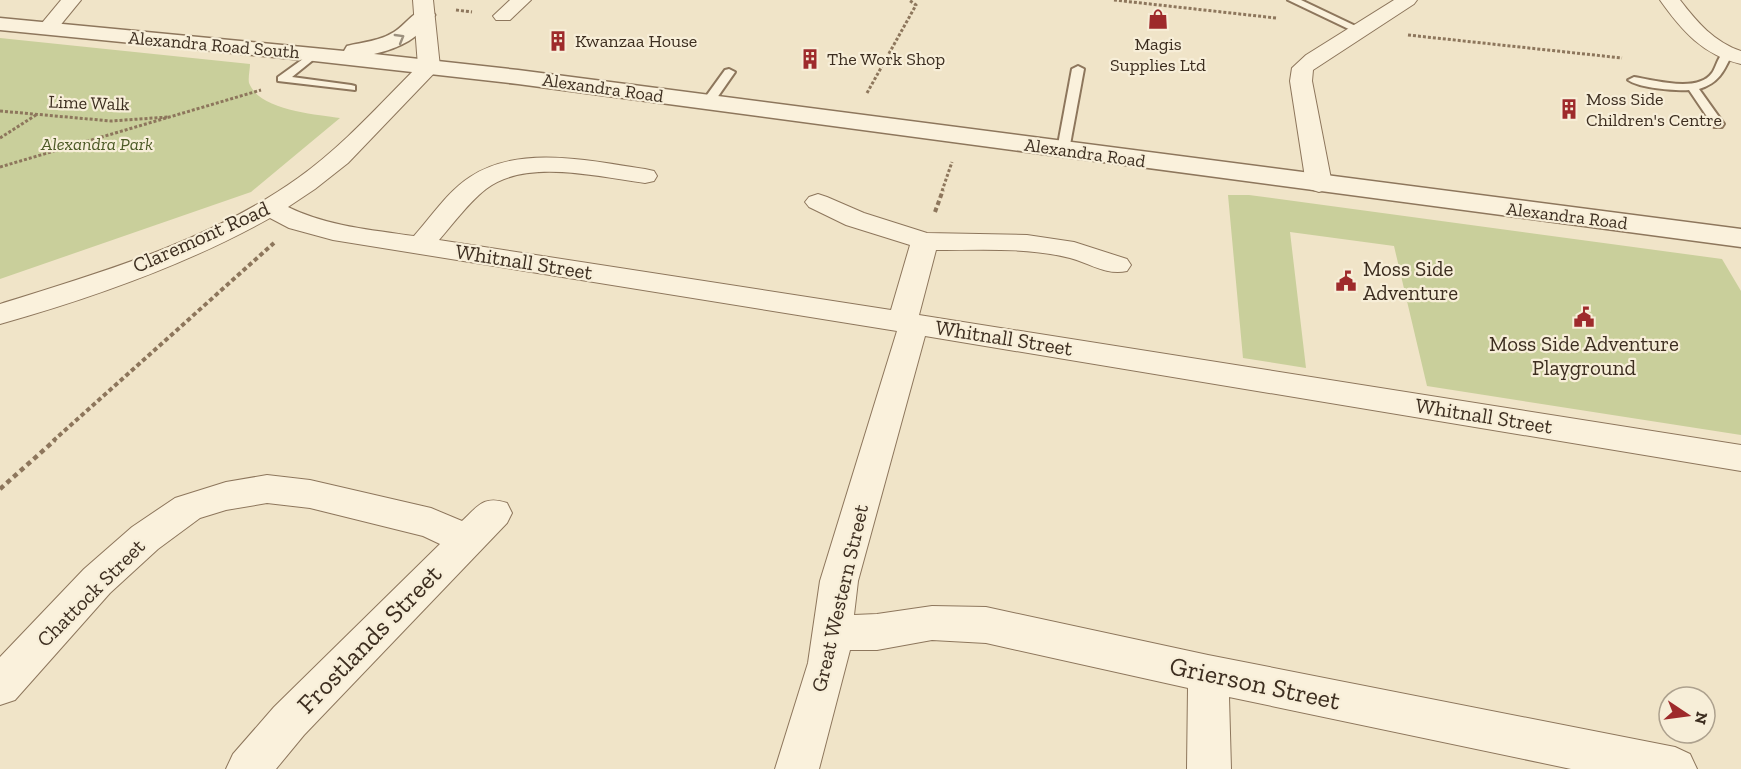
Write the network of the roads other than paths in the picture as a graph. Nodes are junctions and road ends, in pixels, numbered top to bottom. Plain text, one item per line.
1 (71, 0) edge
2 (521, 0) edge
3 (1293, 0) edge
4 (1407, 0) edge
5 (1670, 0) edge
6 (424, 7) edge
7 (503, 15) road end
8 (0, 24) edge
9 (47, 29) junction
10 (1359, 30) junction
11 (319, 54) junction
12 (1734, 56) edge
13 (429, 67) junction
14 (1078, 69) dead end
15 (729, 72) dead end
16 (1634, 80) dead end
17 (1692, 87) junction
18 (351, 88) dead end
19 (708, 102) junction
20 (1718, 124) dead end
21 (1063, 150) junction
22 (645, 176) dead end
23 (1319, 184) junction
24 (818, 202) dead end
25 (270, 208) junction
26 (1741, 238) edge
27 (925, 241) junction
28 (420, 246) junction
29 (1117, 265) dead end
30 (0, 314) edge
31 (908, 323) junction
32 (1741, 458) edge
33 (494, 513) dead end
34 (466, 540) junction
35 (834, 633) junction
36 (1208, 674) junction
37 (0, 686) edge
38 (248, 769) edge
39 (797, 769) edge
40 (1209, 769) edge
41 (1675, 769) edge

1 - 9 street
2 - 7 street
3 - 10 lane
4 - 10 street
5 - 12 street
11 -> 6 street
6 - 13 street
8 - 9 street, Alexandra Road South
9 - 11 street, Alexandra Road South
10 - 23 street
11 - 13 street, Alexandra Road South
11 - 18 lane
12 - 17 lane
13 - 19 street, Alexandra Road
13 - 25 street, Claremont Road
14 - 21 lane
15 - 19 lane
16 - 17 lane
17 - 20 lane
19 - 21 street, Alexandra Road
21 - 23 street, Alexandra Road
22 - 28 street
23 - 26 street, Alexandra Road
24 - 27 street
25 - 28 street, Whitnall Street
25 - 30 street, Claremont Road
27 - 29 street
27 - 31 street, Great Western Street
28 - 31 street, Whitnall Street
31 - 32 street, Whitnall Street
31 - 35 street, Great Western Street
33 - 34 street, Frostlands Street
34 - 37 street, Chattock Street
34 - 38 street, Frostlands Street
35 - 36 street, Grierson Street
35 - 39 street, Great Western Street
36 - 40 street
36 - 41 street, Grierson Street

